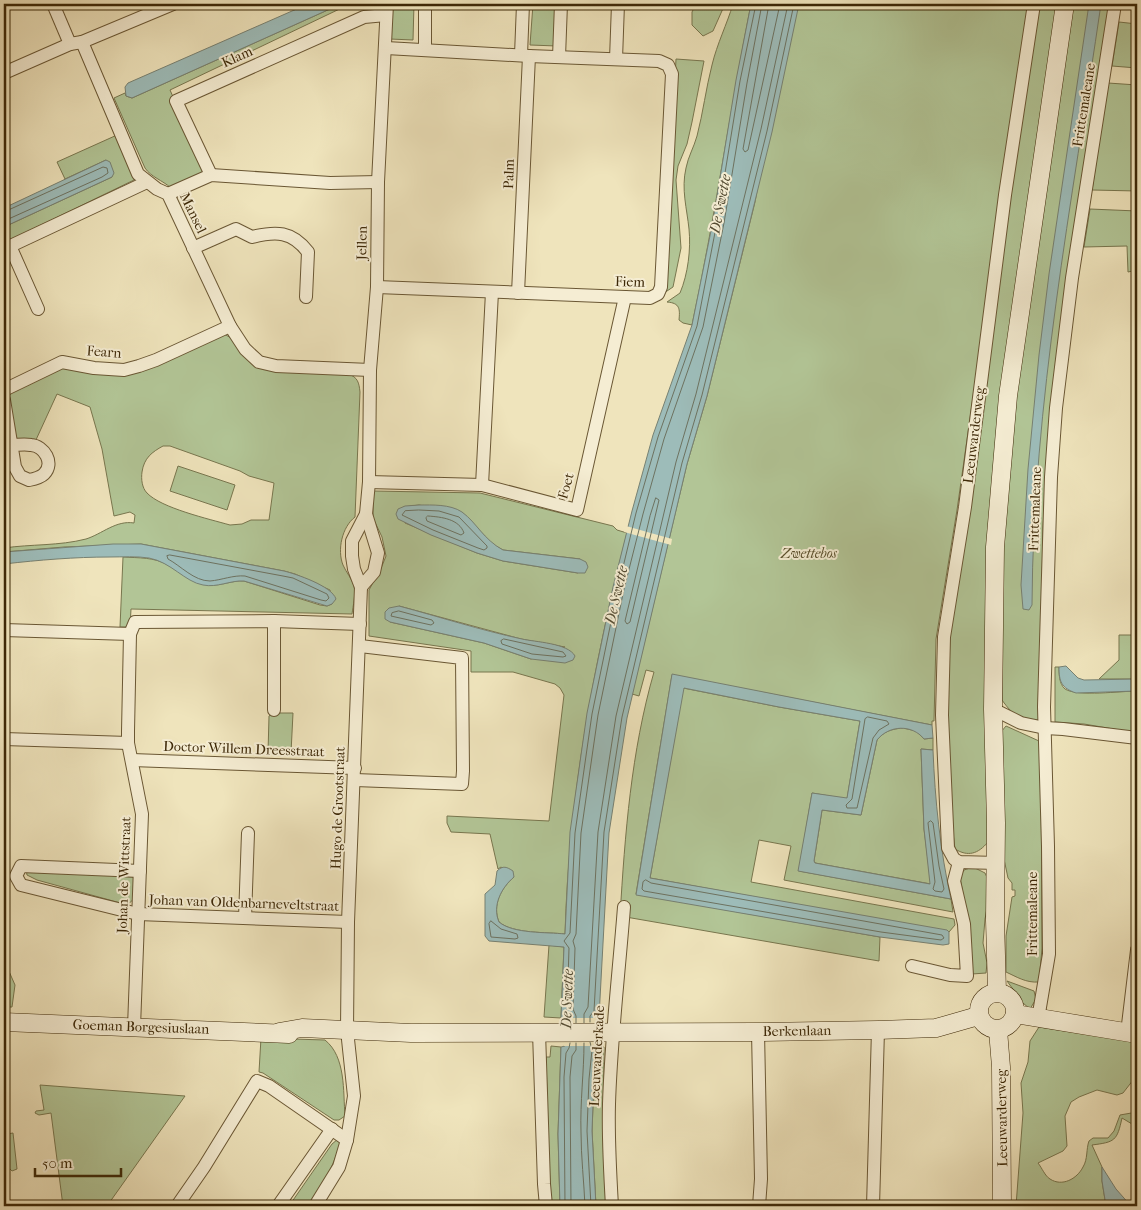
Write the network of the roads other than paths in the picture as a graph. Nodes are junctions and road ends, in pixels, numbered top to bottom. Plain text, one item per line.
1 (53, 4) edge
2 (173, 4) edge
3 (425, 4) edge
4 (523, 4) edge
5 (561, 4) edge
6 (618, 4) edge
7 (1034, 4) edge
8 (1065, 4) edge
9 (1115, 4) edge
10 (387, 10) edge
11 (76, 43) junction
12 (386, 48) junction
13 (425, 50) junction
14 (526, 56) junction
15 (559, 57) junction
16 (616, 59) junction
17 (4, 73) edge
18 (211, 175) junction
19 (147, 182) junction
20 (378, 182) junction
21 (168, 194) junction
22 (7, 248) edge
23 (193, 248) junction
24 (376, 287) junction
25 (492, 292) junction
26 (518, 293) junction
27 (306, 297) dead end
28 (625, 297) junction
29 (38, 309) dead end
30 (230, 326) junction
31 (370, 370) junction
32 (4, 390) edge
33 (4, 400) edge
34 (11, 445) dead end
35 (369, 482) junction
36 (482, 485) junction
37 (366, 514) junction
38 (361, 587) junction
39 (274, 621) junction
40 (360, 624) junction
41 (4, 630) edge
42 (130, 634) junction
43 (360, 646) junction
44 (993, 708) junction
45 (274, 710) dead end
46 (1045, 728) junction
47 (4, 738) edge
48 (1137, 738) edge
49 (128, 743) junction
50 (132, 760) junction
51 (355, 774) junction
52 (248, 833) dead end
53 (959, 862) junction
54 (997, 863) junction
55 (140, 871) junction
56 (624, 907) dead end
57 (138, 914) junction
58 (245, 918) junction
59 (348, 922) junction
60 (1137, 950) edge
61 (912, 966) dead end
62 (997, 992) junction
63 (1015, 1014) junction
64 (978, 1016) junction
65 (1038, 1019) junction
66 (4, 1022) edge
67 (134, 1027) junction
68 (878, 1030) junction
69 (998, 1030) junction
70 (539, 1032) junction
71 (605, 1032) junction
72 (758, 1032) junction
73 (1132, 1033) edge
74 (347, 1034) junction
75 (332, 1129) junction
76 (347, 1140) junction
77 (177, 1206) edge
78 (278, 1206) edge
79 (315, 1206) edge
80 (546, 1206) edge
81 (612, 1206) edge
82 (758, 1206) edge
83 (873, 1206) edge
84 (1002, 1206) edge

1 - 11 street, Mansel
2 - 11 street
3 - 13 street
4 - 14 street
5 - 15 street
6 - 16 street
7 - 53 street, Leeuwarderweg
8 - 44 main road, Leeuwarderweg
9 - 46 street, Frittemaleane
10 - 12 street, Jellen
10 - 18 street, Klam
11 - 17 street
11 - 19 street, Mansel
12 - 13 street, Fiem
12 - 20 street, Jellen
13 - 14 street, Fiem
14 - 15 street, Fiem
14 - 26 street, Palm
15 - 16 street, Fiem
16 - 28 street, Fiem
18 - 20 street
18 - 21 street
19 - 21 street, Mansel
19 - 22 street
20 - 24 street, Jellen
21 - 23 street, Mansel
22 - 29 street
23 - 27 street
23 - 30 street, Mansel
24 - 25 street, Fiem
24 - 31 street, Jellen
25 - 26 street, Fiem
25 - 36 street
26 - 28 street, Fiem
28 - 36 street, Foet
30 - 31 street, Mansel
30 - 32 street, Fearn
31 - 35 street, Jellen
33 - 34 street
35 - 36 street, Foet
35 - 37 street, Hugo de Grootstraat
37 - 38 street, Hugo de Grootstraat
37 - 38 street, Hugo de Grootstraat
38 - 40 street, Hugo de Grootstraat
39 - 40 street
39 - 42 street
39 - 45 street
40 - 43 street, Hugo de Grootstraat
41 - 42 street
42 - 49 street, Johan de Wittstraat
43 - 51 street, Hugo de Grootstraat
43 - 51 street, Doctor Willem Dreesstraat
44 - 46 street
44 - 54 main road, Leeuwarderweg
46 - 48 street
46 - 65 street, Frittemaleane
47 - 49 street
49 - 50 street, Johan de Wittstraat
50 - 51 street, Doctor Willem Dreesstraat
50 - 55 street, Johan de Wittstraat
51 - 59 street, Hugo de Grootstraat
52 - 58 street
53 - 54 street
53 - 61 street
54 - 62 main road, Leeuwarderweg
55 - 57 street, Johan de Wittstraat
55 - 57 street, Johan van Oldenbarneveltstraat
56 - 71 street, Leeuwarderkade
57 - 58 street, Johan van Oldenbarneveltstraat
57 - 67 street, Johan de Wittstraat
58 - 59 street, Johan van Oldenbarneveltstraat
59 - 74 street, Hugo de Grootstraat
60 - 73 street
62 - 63 main road
62 - 64 main road
63 - 65 main road
63 - 69 main road
64 - 68 main road, Berkenlaan
64 - 69 main road
65 - 73 main road
66 - 67 main road, Goeman Borgesiuslaan
67 - 74 main road, Goeman Borgesiuslaan
68 - 72 main road, Berkenlaan
68 - 83 street
69 - 84 main road, Leeuwarderweg
70 - 71 main road, Goeman Borgesiuslaan
70 - 74 main road, Goeman Borgesiuslaan
70 - 80 street
71 - 72 main road, Berkenlaan
71 - 81 street, Leeuwarderkade
72 - 82 street
74 - 76 street, Hugo de Grootstraat
75 - 76 street
75 - 77 street
75 - 78 street
76 - 79 street, Hugo de Grootstraat

